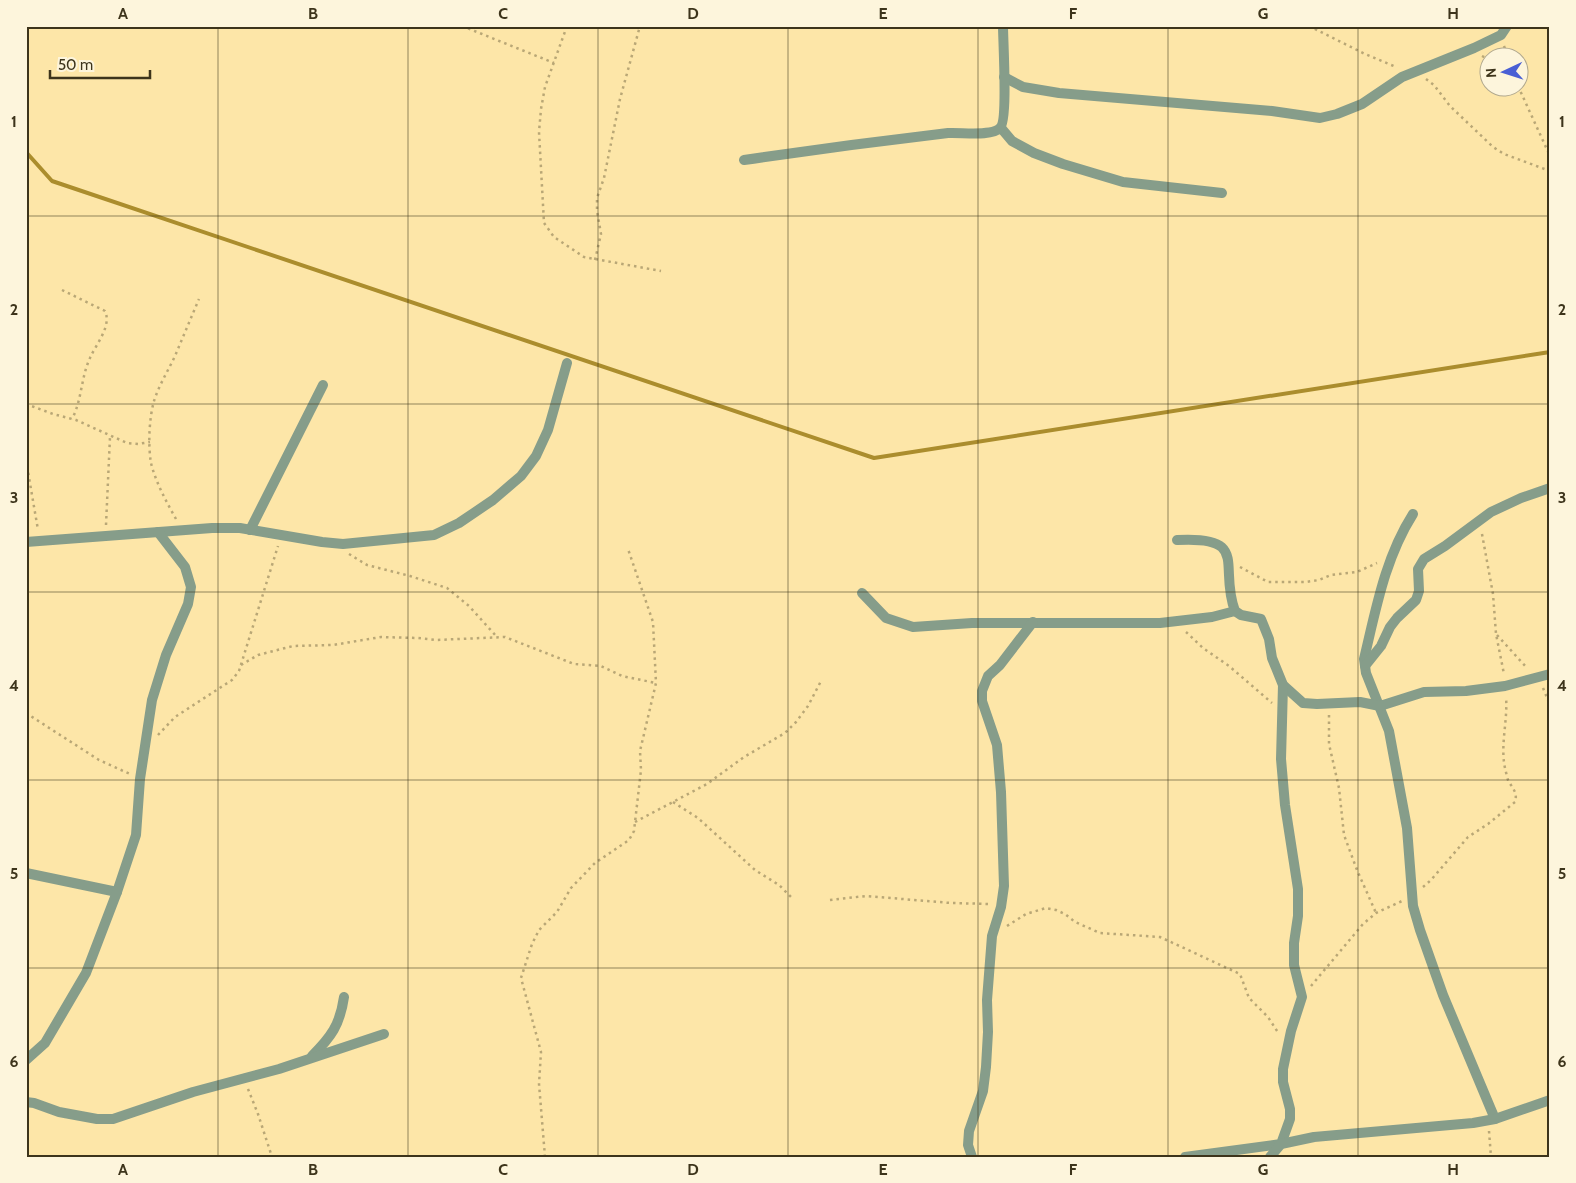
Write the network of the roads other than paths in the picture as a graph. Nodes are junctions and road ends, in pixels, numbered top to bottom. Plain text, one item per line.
1 (1003, 26) edge
2 (1507, 26) edge
3 (1004, 77) junction
4 (1001, 128) junction
5 (744, 160) dead end
6 (1222, 193) dead end
7 (567, 363) dead end
8 (322, 385) dead end
9 (1550, 488) edge
10 (1413, 514) dead end
11 (250, 530) junction
12 (158, 532) junction
13 (1177, 540) dead end
14 (26, 542) edge
15 (862, 593) dead end
16 (1235, 611) junction
17 (1033, 622) junction
18 (1365, 666) junction
19 (1550, 674) edge
20 (1283, 685) junction
21 (1380, 706) junction
22 (26, 873) edge
23 (118, 892) junction
24 (344, 997) dead end
25 (384, 1034) dead end
26 (309, 1059) junction
27 (26, 1060) edge
28 (1550, 1100) edge
29 (26, 1102) edge
30 (1491, 1120) junction
31 (1281, 1144) junction
32 (972, 1157) edge
33 (1185, 1157) edge
34 (1270, 1157) edge

1 - 3 street
2 - 3 street
3 - 4 street
4 - 5 street
4 - 6 street
7 - 11 street
8 - 11 street
9 - 18 street
10 - 18 street
11 - 12 street
12 - 14 street
12 - 23 street
13 - 16 street
15 - 17 street
16 - 17 street
16 - 20 street
17 - 32 street
18 - 21 street
19 - 21 street
20 - 21 street
20 - 31 street
21 - 30 street
22 - 23 street
23 - 27 street
24 - 26 street
25 - 26 street
26 - 29 street
28 - 30 street
30 - 31 street
31 - 33 street
31 - 34 street

